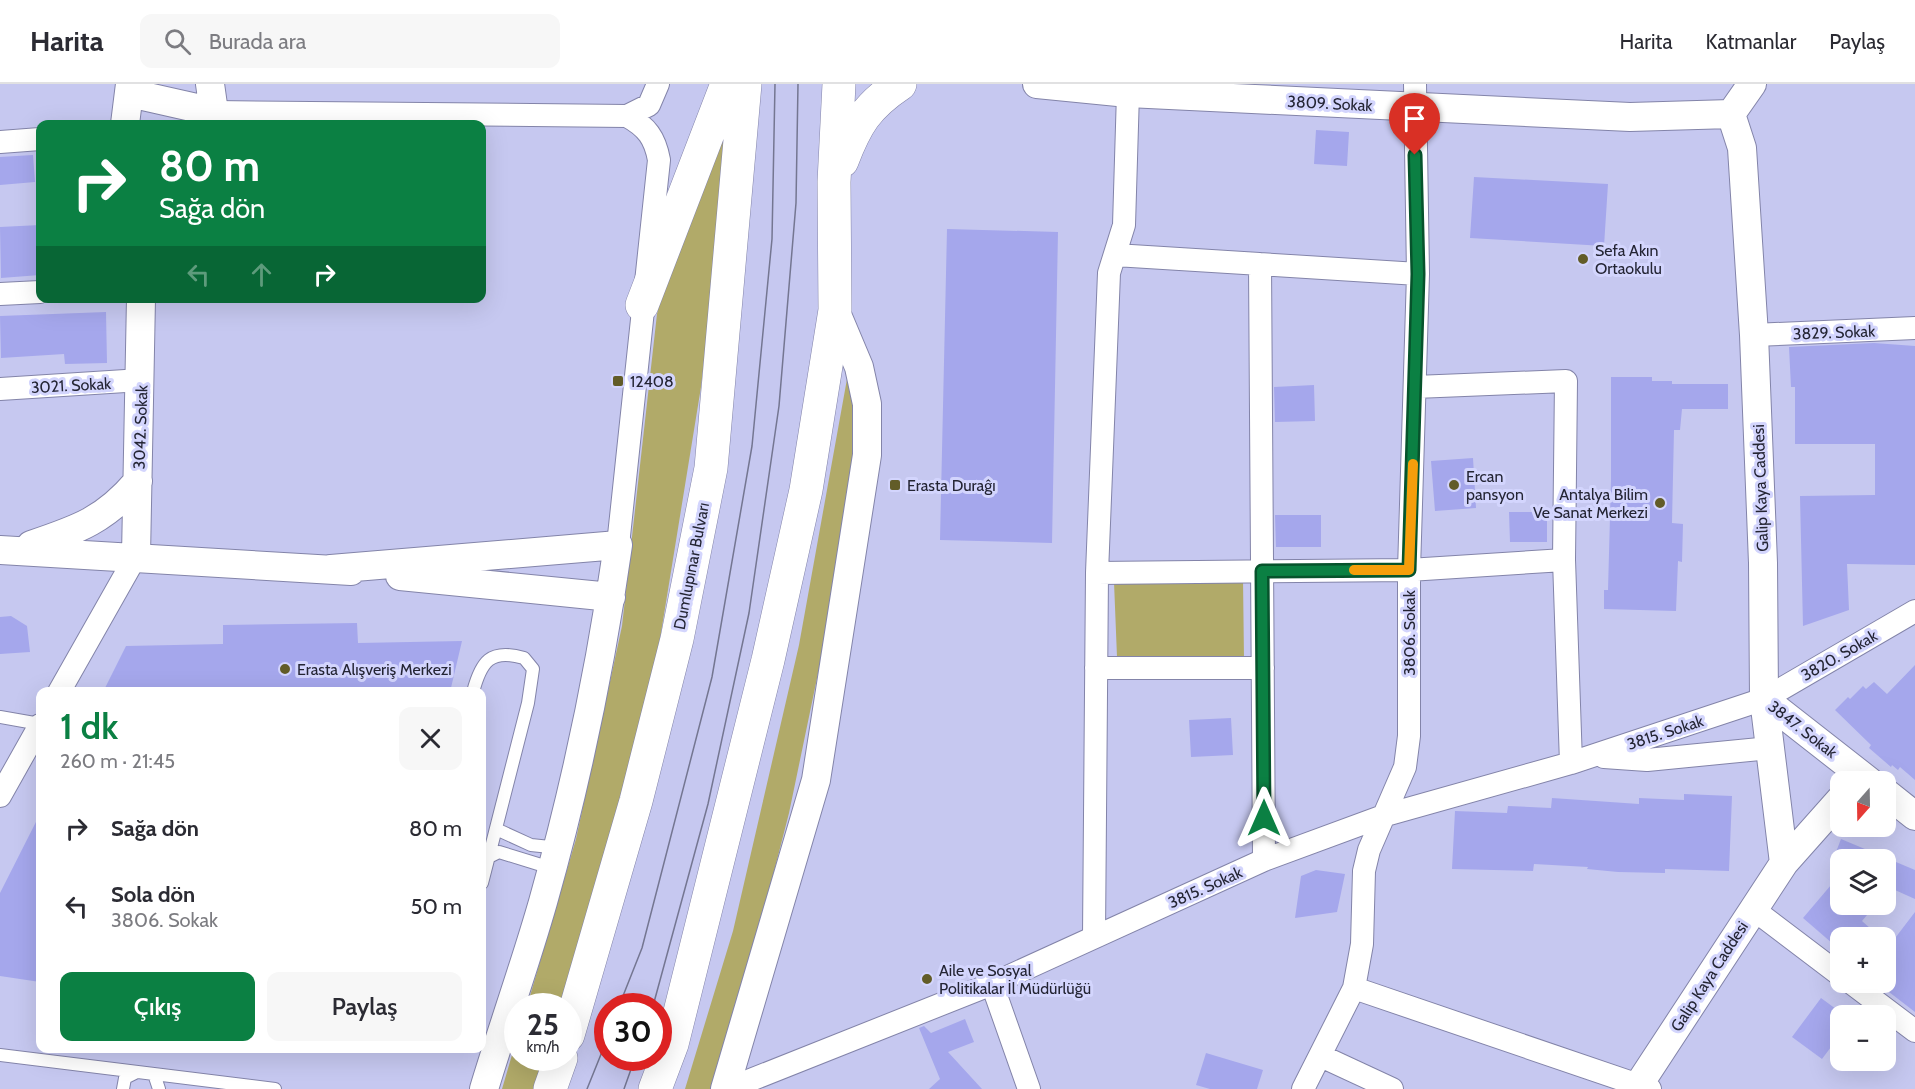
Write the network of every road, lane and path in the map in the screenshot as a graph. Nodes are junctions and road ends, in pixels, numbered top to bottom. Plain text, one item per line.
1 (210, 84) edge
2 (658, 84) edge
3 (727, 84) edge
4 (745, 84) edge
5 (839, 84) edge
6 (900, 84) edge
7 (1037, 84) edge
8 (1752, 84) edge
9 (1093, 87) edge
10 (130, 88) edge
11 (1128, 93) junction
12 (1414, 96) edge
13 (214, 112) junction
14 (1731, 114) junction
15 (627, 116) junction
16 (126, 120) edge
17 (172, 120) edge
18 (36, 140) edge
19 (0, 142) edge
20 (834, 182) junction
21 (1115, 255) junction
22 (1260, 264) junction
23 (1418, 274) junction
24 (36, 292) edge
25 (0, 294) edge
26 (141, 303) edge
27 (642, 305) junction
28 (835, 310) junction
29 (1915, 328) edge
30 (1754, 335) junction
31 (141, 380) junction
32 (1415, 387) junction
33 (0, 389) edge
34 (138, 482) junction
35 (618, 545) junction
36 (13, 554) edge
37 (136, 556) junction
38 (1564, 560) junction
39 (332, 569) junction
40 (1409, 570) junction
41 (1262, 571) junction
42 (1097, 573) junction
43 (610, 597) junction
44 (1915, 611) edge
45 (1096, 668) junction
46 (1263, 668) junction
47 (62, 687) edge
48 (474, 687) edge
49 (1764, 699) junction
50 (0, 717) edge
51 (36, 724) edge
52 (36, 732) edge
53 (1770, 747) junction
54 (1593, 756) junction
55 (1571, 763) junction
56 (1853, 771) edge
57 (0, 796) edge
58 (1896, 801) edge
59 (1830, 811) edge
60 (1386, 815) junction
61 (1915, 816) edge
62 (496, 829) junction
63 (559, 837) junction
64 (489, 857) junction
65 (1264, 860) junction
66 (1784, 863) junction
67 (486, 868) edge
68 (551, 868) junction
69 (1753, 909) junction
70 (1094, 936) junction
71 (1830, 967) edge
72 (992, 984) junction
73 (1354, 988) junction
74 (580, 993) edge
75 (1865, 993) edge
76 (1915, 1031) edge
77 (0, 1055) edge
78 (1321, 1056) junction
79 (556, 1071) edge
80 (136, 1072) junction
81 (154, 1074) junction
82 (1641, 1087) edge
83 (123, 1089) edge
84 (159, 1089) edge
85 (275, 1089) edge
86 (484, 1089) edge
87 (550, 1089) edge
88 (656, 1089) edge
89 (726, 1089) edge
90 (1029, 1089) edge
91 (1303, 1089) edge
92 (1392, 1089) edge

1 - 13 street
2 - 15 street
3 - 27 highway
4 - 74 highway, Dumlupınar Bulvarı
5 - 20 highway
6 - 20 highway
7 - 9 street, 3809. Sokak
8 - 14 street
9 - 11 street, 3809. Sokak
10 - 13 street
10 - 16 street
11 - 12 street, 3809. Sokak
11 - 21 street
12 - 14 street, 3809. Sokak
12 - 23 street, 3806. Sokak
13 - 15 street
13 - 17 street
14 - 30 street, Galip Kaya Caddesi
15 - 27 street
18 - 19 street
20 - 28 highway
21 - 22 street
21 - 42 street
22 - 23 street
22 - 41 street
23 - 32 street, 3806. Sokak
24 - 25 street
26 - 31 street, 3042. Sokak
27 - 35 street
28 - 88 highway
28 - 89 street
29 - 30 street, 3829. Sokak
30 - 49 street, Galip Kaya Caddesi
31 - 33 street, 3021. Sokak
31 - 34 street, 3042. Sokak
32 - 38 street
32 - 40 street, 3806. Sokak
34 - 36 street
34 - 37 street, 3042. Sokak
35 - 39 street
35 - 43 street
36 - 37 street
37 - 39 street
37 - 47 street
38 - 40 street
38 - 55 street
39 - 43 street
40 - 41 street
40 - 60 street, 3806. Sokak
41 - 42 street
41 - 46 street
42 - 45 street
43 - 63 street
44 - 49 street, 3820. Sokak
45 - 46 street
45 - 70 street
46 - 65 street
48 - 62 lane
49 - 53 street, Galip Kaya Caddesi
49 - 54 street, 3815. Sokak
49 - 56 street, 3847. Sokak
50 - 51 lane
52 - 57 street
53 - 54 street
53 - 66 street, Galip Kaya Caddesi
54 - 55 street, 3815. Sokak
55 - 60 street, 3815. Sokak
58 - 61 street
59 - 66 street, Galip Kaya Caddesi
60 - 65 street, 3815. Sokak
60 - 73 street, 3806. Sokak
62 - 63 lane
62 - 64 lane
63 - 68 street
64 - 67 lane
64 - 68 lane
65 - 70 street, 3815. Sokak
66 - 69 street, Galip Kaya Caddesi
68 - 86 street
69 - 71 street
69 - 82 street, Galip Kaya Caddesi
70 - 72 street, 3815. Sokak
72 - 89 street, 3815. Sokak
72 - 90 street
73 - 78 street, 3806. Sokak
73 - 82 street
75 - 76 street
77 - 80 lane
78 - 91 street, 3806. Sokak
78 - 92 street
79 - 87 highway
80 - 81 lane
80 - 83 lane
81 - 84 lane
81 - 85 lane

